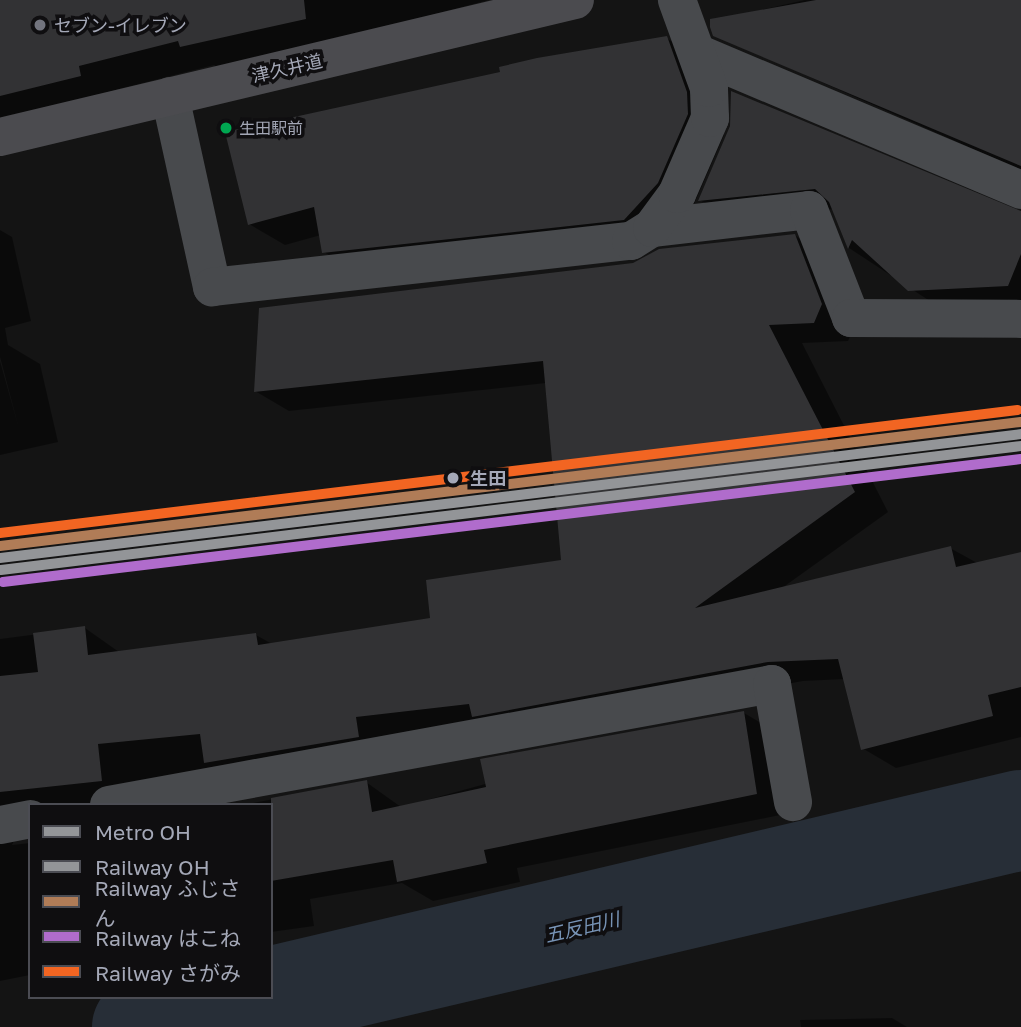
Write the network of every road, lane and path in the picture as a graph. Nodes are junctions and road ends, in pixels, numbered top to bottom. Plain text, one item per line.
1 (575, 0) edge
2 (677, 0) edge
3 (697, 53) junction
4 (170, 96) junction
5 (0, 137) edge
6 (1021, 190) edge
7 (652, 228) junction
8 (1021, 319) edge
9 (793, 802) dead end
10 (120, 803) edge
11 (28, 819) edge
12 (0, 825) edge

1 - 4 main road, 津久井道
2 - 3 street
3 - 6 street
3 - 7 street
4 - 5 main road, 津久井道
4 - 7 street
7 - 8 street
9 - 10 street
11 - 12 street

